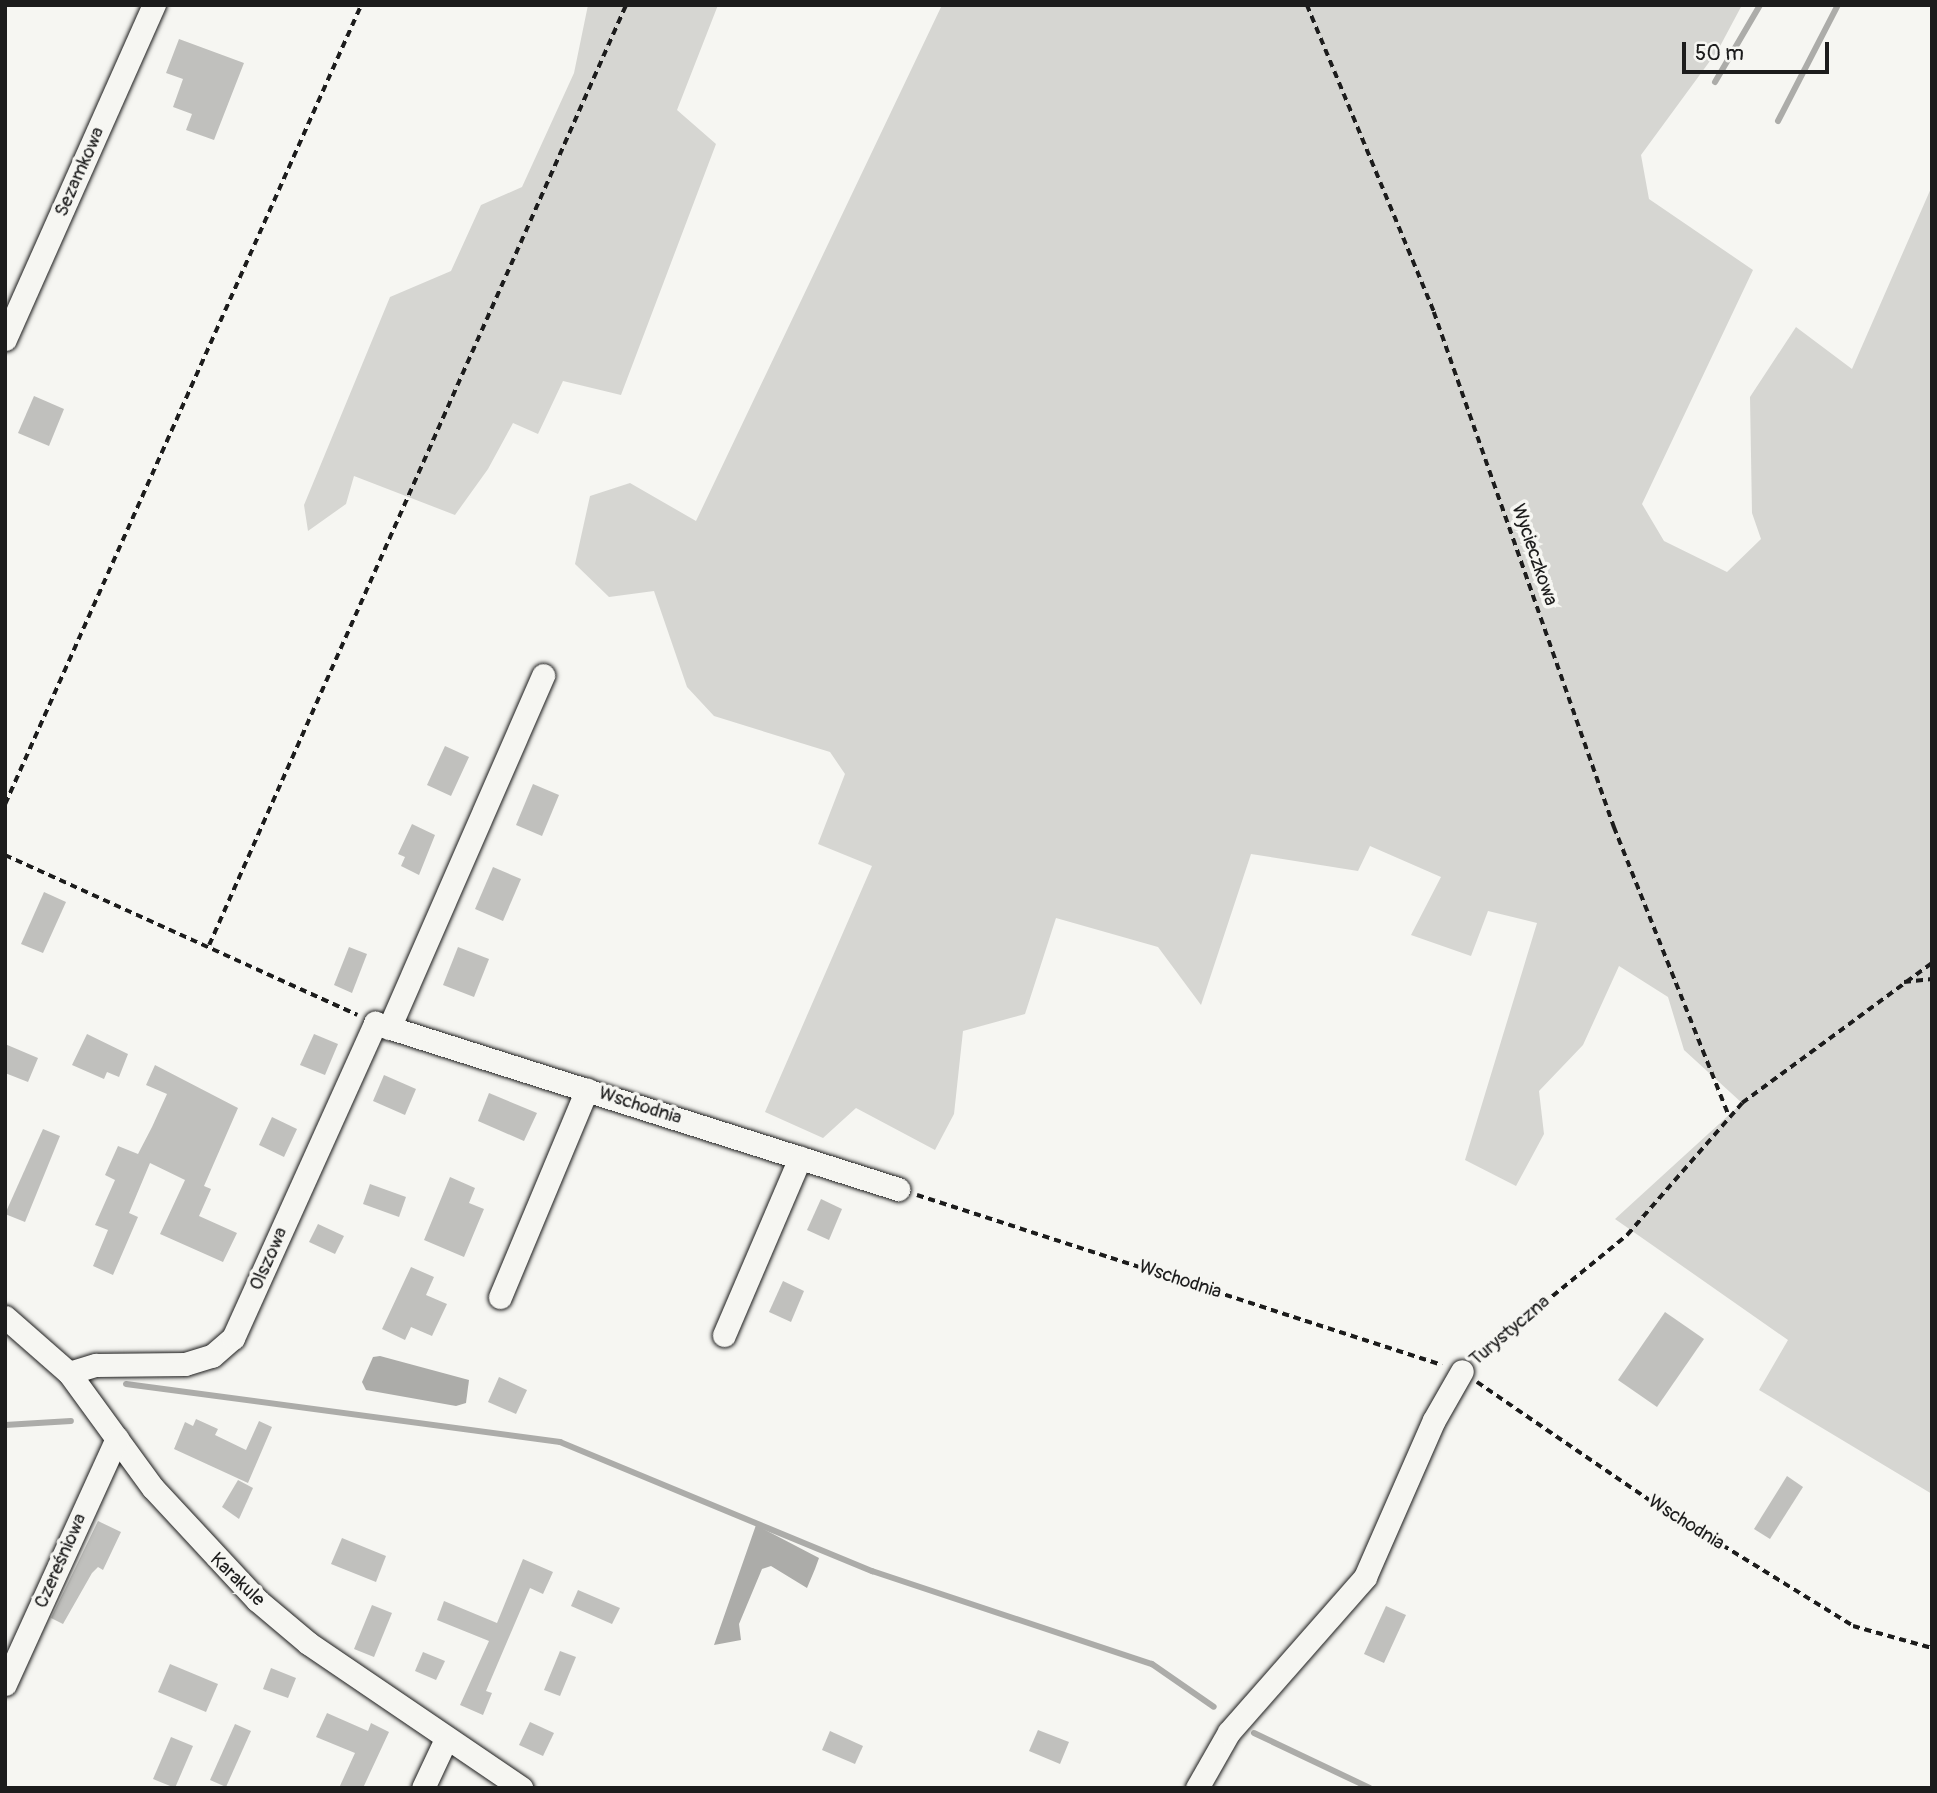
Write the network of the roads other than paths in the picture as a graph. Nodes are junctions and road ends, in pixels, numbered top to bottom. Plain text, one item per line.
1 (154, 5) edge
2 (5, 340) edge
3 (543, 675) dead end
4 (382, 1025) junction
5 (587, 1089) junction
6 (800, 1158) junction
7 (898, 1189) road end
8 (500, 1297) dead end
9 (5, 1317) edge
10 (724, 1335) dead end
11 (1462, 1371) road end
12 (69, 1373) junction
13 (117, 1438) junction
14 (5, 1684) edge
15 (446, 1740) junction
16 (423, 1788) edge
17 (521, 1788) edge
18 (1197, 1788) edge

1 - 2 street, Sezamkowa
3 - 4 street, Olszowa
4 - 5 street, Wschodnia
4 - 12 street, Olszowa
5 - 6 street, Wschodnia
5 - 8 street
6 - 7 street, Wschodnia
6 - 10 street
9 - 12 street, Karakule
11 - 18 street, Turystyczna
12 - 13 street, Karakule
13 - 14 street, Czereśniowa
13 - 15 street, Karakule
15 - 16 street
15 - 17 street, Karakule

